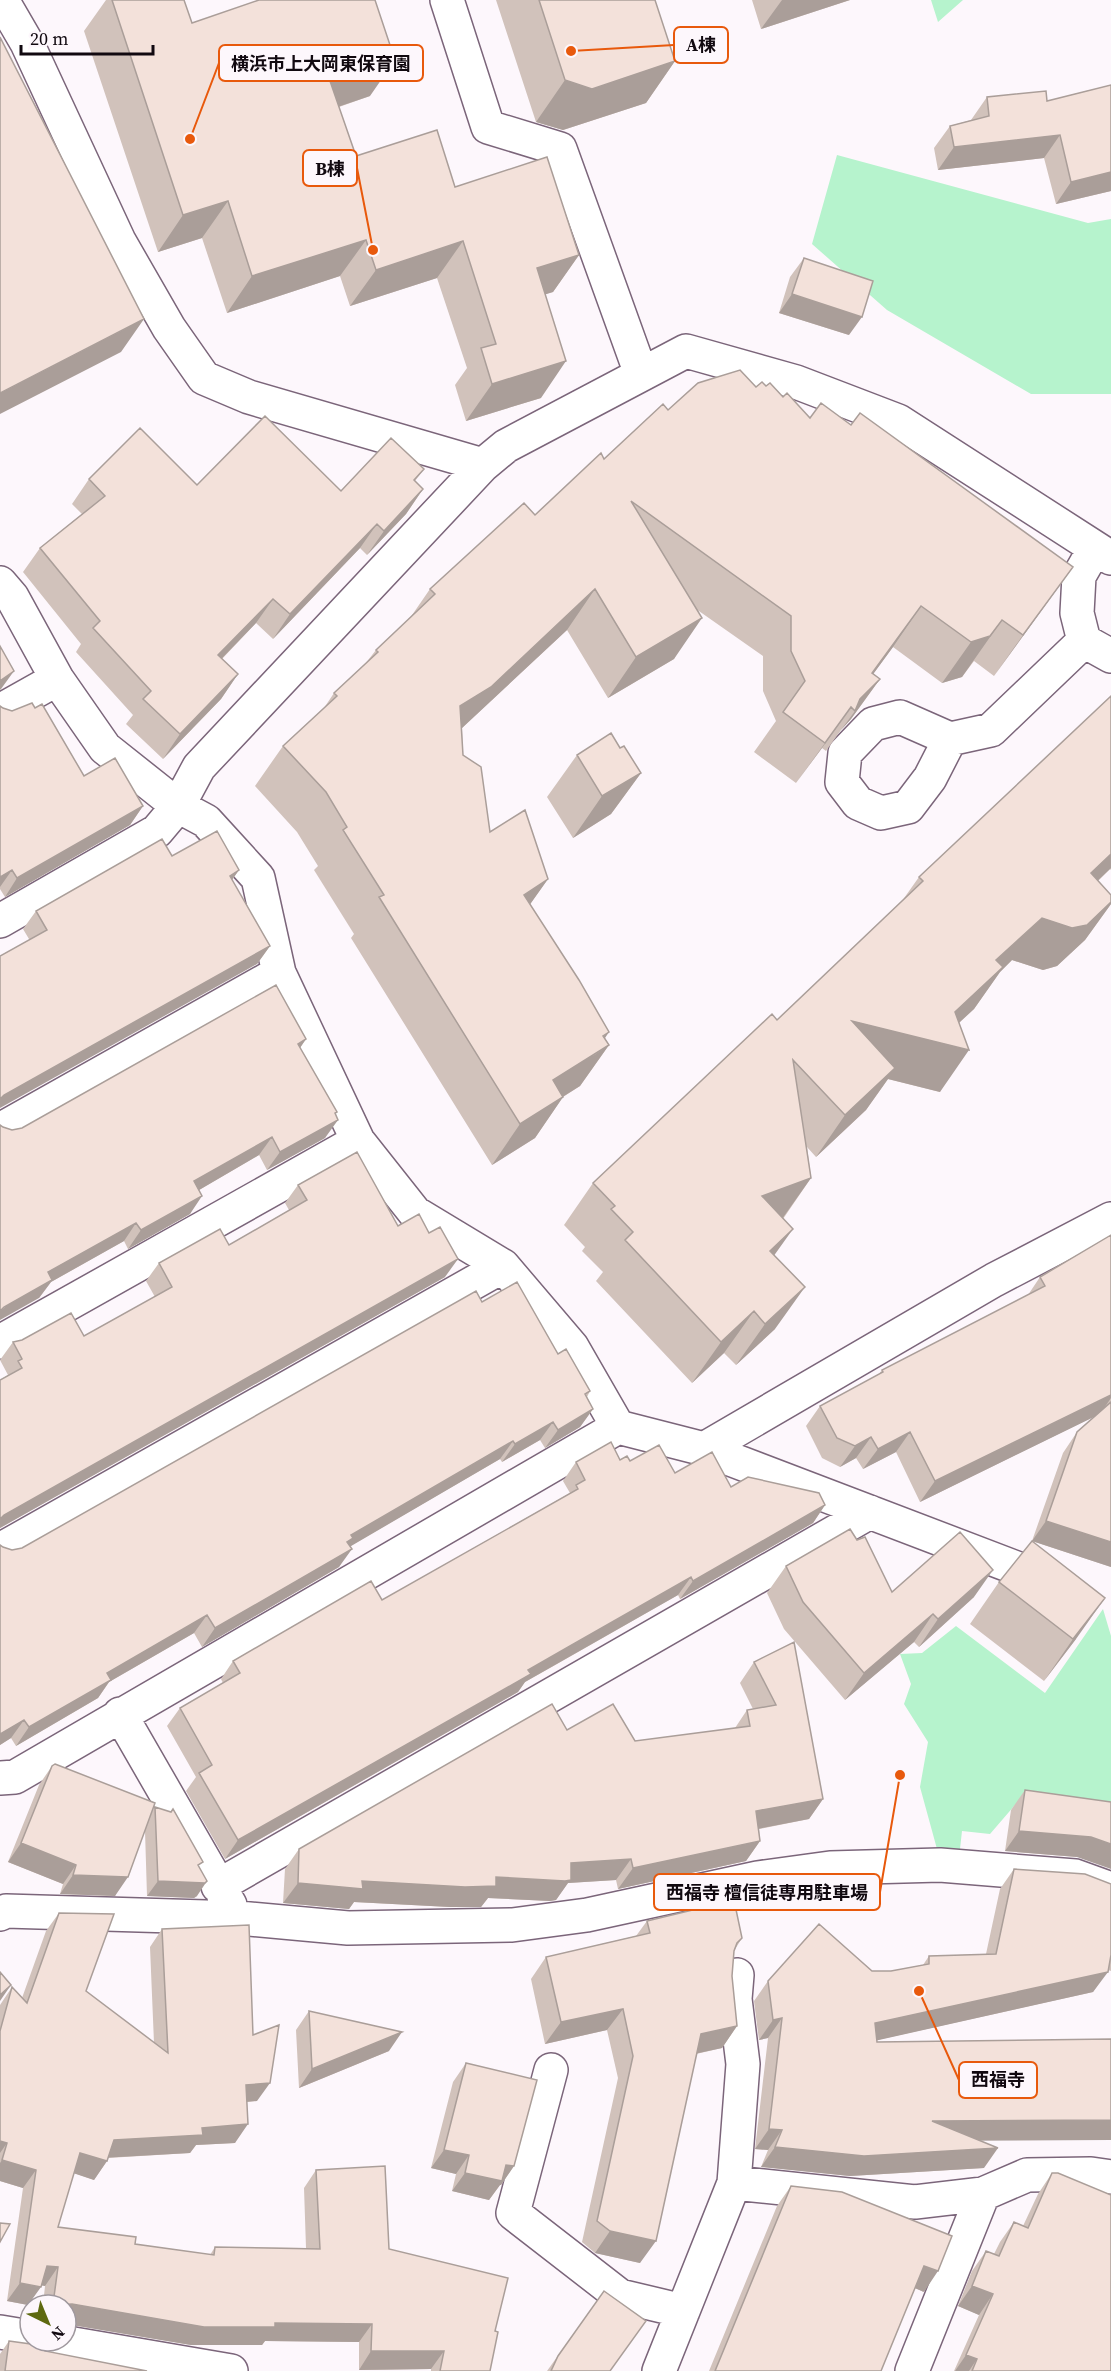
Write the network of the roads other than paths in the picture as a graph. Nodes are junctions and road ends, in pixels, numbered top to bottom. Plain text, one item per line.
1 (2, 0) edge
2 (447, 0) edge
3 (641, 374) junction
4 (483, 465) junction
5 (1103, 553) edge
6 (0, 583) edge
7 (1097, 649) edge
8 (57, 679) junction
9 (0, 711) edge
10 (950, 739) dead end
11 (178, 806) junction
12 (0, 921) edge
13 (279, 973) junction
14 (0, 1130) edge
15 (358, 1141) junction
16 (1111, 1219) edge
17 (503, 1266) junction
18 (0, 1342) edge
19 (618, 1427) junction
20 (705, 1449) junction
21 (870, 1512) junction
22 (0, 1550) edge
23 (1081, 1592) edge
24 (120, 1714) junction
25 (0, 1778) edge
26 (218, 1886) junction
27 (1111, 1889) edge
28 (0, 1914) edge
29 (239, 1918) junction
30 (736, 1975) edge
31 (551, 2070) dead end
32 (1111, 2177) edge
33 (734, 2183) junction
34 (983, 2194) junction
35 (683, 2311) junction
36 (0, 2331) edge
37 (18, 2335) edge
38 (78, 2345) edge
39 (231, 2371) edge
40 (659, 2371) edge
41 (912, 2371) edge

1 - 4 street
2 - 3 street
3 - 4 street
3 - 5 street
4 - 11 street
5 - 7 street
6 - 8 street
7 - 10 street
8 - 9 street
8 - 11 street
11 - 12 street
11 - 13 street
13 - 14 street
13 - 15 street
15 - 17 street
15 - 18 street
16 - 20 street
17 - 19 street
17 - 22 street
19 - 20 street
19 - 24 street
20 - 21 street
21 - 23 street
21 - 26 street
24 - 25 street
24 - 26 street
26 - 29 street
27 - 29 street
28 - 29 street
30 - 33 street
31 - 35 street
32 - 34 street
33 - 34 street
33 - 35 street
34 - 41 street
35 - 40 street
36 - 37 street
38 - 39 street

